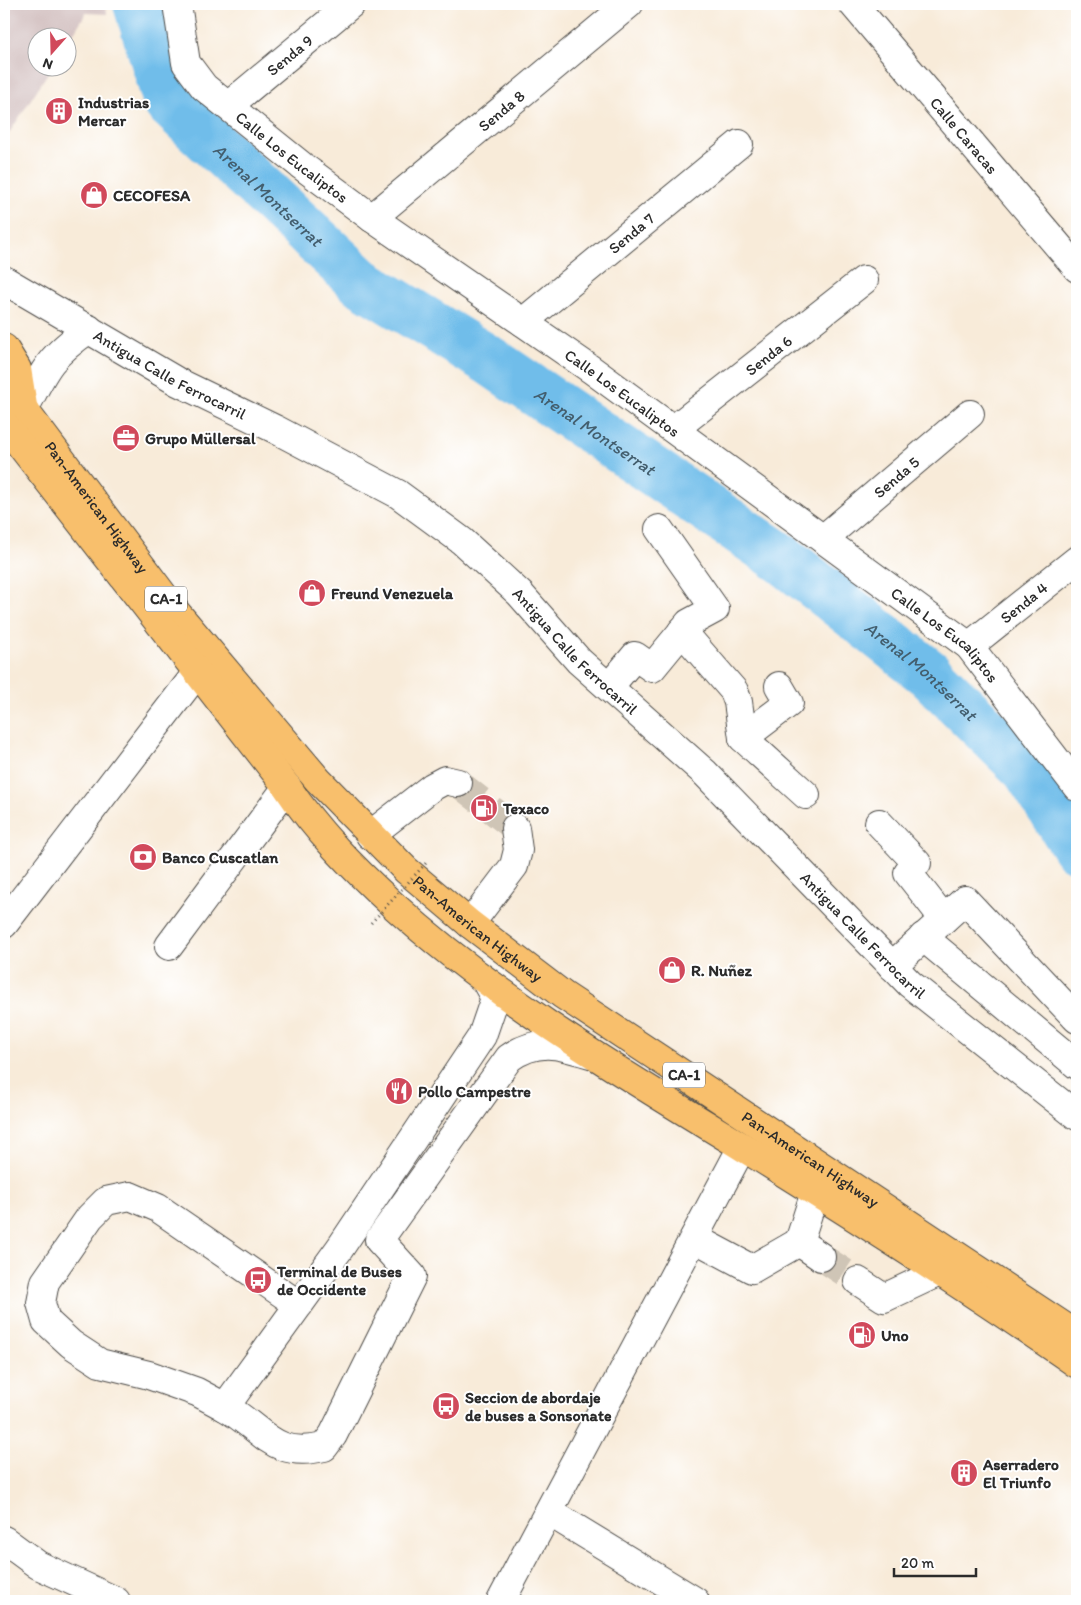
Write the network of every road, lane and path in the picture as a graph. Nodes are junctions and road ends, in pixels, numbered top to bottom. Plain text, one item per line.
1 (177, 4) edge
2 (351, 4) edge
3 (629, 4) edge
4 (852, 4) edge
5 (228, 106) junction
6 (740, 144) dead end
7 (372, 218) junction
8 (1077, 268) edge
9 (4, 280) edge
10 (864, 280) dead end
11 (523, 322) junction
12 (89, 329) junction
13 (4, 348) edge
14 (4, 383) edge
15 (970, 414) dead end
16 (14, 417) edge
17 (674, 429) junction
18 (4, 438) edge
19 (39, 468) junction
20 (659, 529) dead end
21 (823, 539) junction
22 (1077, 560) edge
23 (682, 631) junction
24 (969, 646) junction
25 (196, 674) junction
26 (780, 686) dead end
27 (609, 687) junction
28 (743, 738) junction
29 (458, 783) tunnel mouth
30 (287, 787) junction
31 (1077, 787) edge
32 (806, 795) dead end
33 (879, 823) dead end
34 (515, 828) dead end
35 (370, 835) junction
36 (427, 862) dead end
37 (944, 918) junction
38 (371, 923) dead end
39 (4, 924) edge
40 (470, 924) junction
41 (923, 937) junction
42 (169, 946) dead end
43 (892, 966) junction
44 (486, 982) junction
45 (1077, 1019) edge
46 (590, 1054) junction
47 (1077, 1065) edge
48 (1077, 1116) edge
49 (742, 1147) junction
50 (815, 1192) junction
51 (694, 1238) junction
52 (798, 1242) junction
53 (821, 1257) tunnel mouth
54 (939, 1272) junction
55 (858, 1281) tunnel mouth
56 (299, 1304) junction
57 (1077, 1335) edge
58 (1077, 1364) edge
59 (225, 1407) junction
60 (549, 1512) junction
61 (4, 1540) edge
62 (116, 1601) edge
63 (501, 1601) edge
64 (695, 1601) edge

1 - 5 street, Calle Los Eucaliptos
2 - 5 street, Senda 9
3 - 7 street, Senda 8
4 - 8 street, Calle Caracas
5 - 7 street, Calle Los Eucaliptos
6 - 11 street, Senda 7
7 - 11 street, Calle Los Eucaliptos
9 - 12 street, Antigua Calle Ferrocarril
10 - 17 street, Senda 6
11 - 17 street, Calle Los Eucaliptos
12 - 16 street
12 - 27 street, Antigua Calle Ferrocarril
13 - 16 highway
14 - 16 highway, Pan-American Highway / CA-1
15 - 21 street, Senda 5
16 - 19 highway, Pan-American Highway / CA-1
16 - 35 highway, Pan-American Highway / CA-1
17 - 21 street, Calle Los Eucaliptos
18 - 19 highway
19 - 25 highway, Pan-American Highway / CA-1
20 - 23 street
21 - 24 street, Calle Los Eucaliptos
22 - 24 street, Senda 4
23 - 27 street
23 - 28 street
24 - 31 street, Calle Los Eucaliptos
25 - 30 highway, Pan-American Highway / CA-1
25 - 39 street
26 - 28 street
27 - 43 street, Antigua Calle Ferrocarril
28 - 32 street
29 - 35 street
30 - 42 street
30 - 44 highway, Pan-American Highway / CA-1
33 - 37 street
34 - 40 street
35 - 40 highway, Pan-American Highway / CA-1
36 - 38 path, bridge
37 - 41 street
37 - 45 street
40 - 57 highway, Pan-American Highway / CA-1
41 - 43 street
41 - 47 street
43 - 48 street, Antigua Calle Ferrocarril
44 - 46 highway, Pan-American Highway / CA-1
44 - 56 street
46 - 49 highway, Pan-American Highway / CA-1
46 - 59 street
49 - 50 highway, Pan-American Highway / CA-1
49 - 51 street
50 - 52 street
50 - 54 highway, Pan-American Highway / CA-1
51 - 52 street
51 - 60 street
52 - 53 street
54 - 55 street
54 - 58 highway, Pan-American Highway / CA-1
56 - 59 street
56 - 59 street
60 - 63 street
60 - 64 street
61 - 62 street

